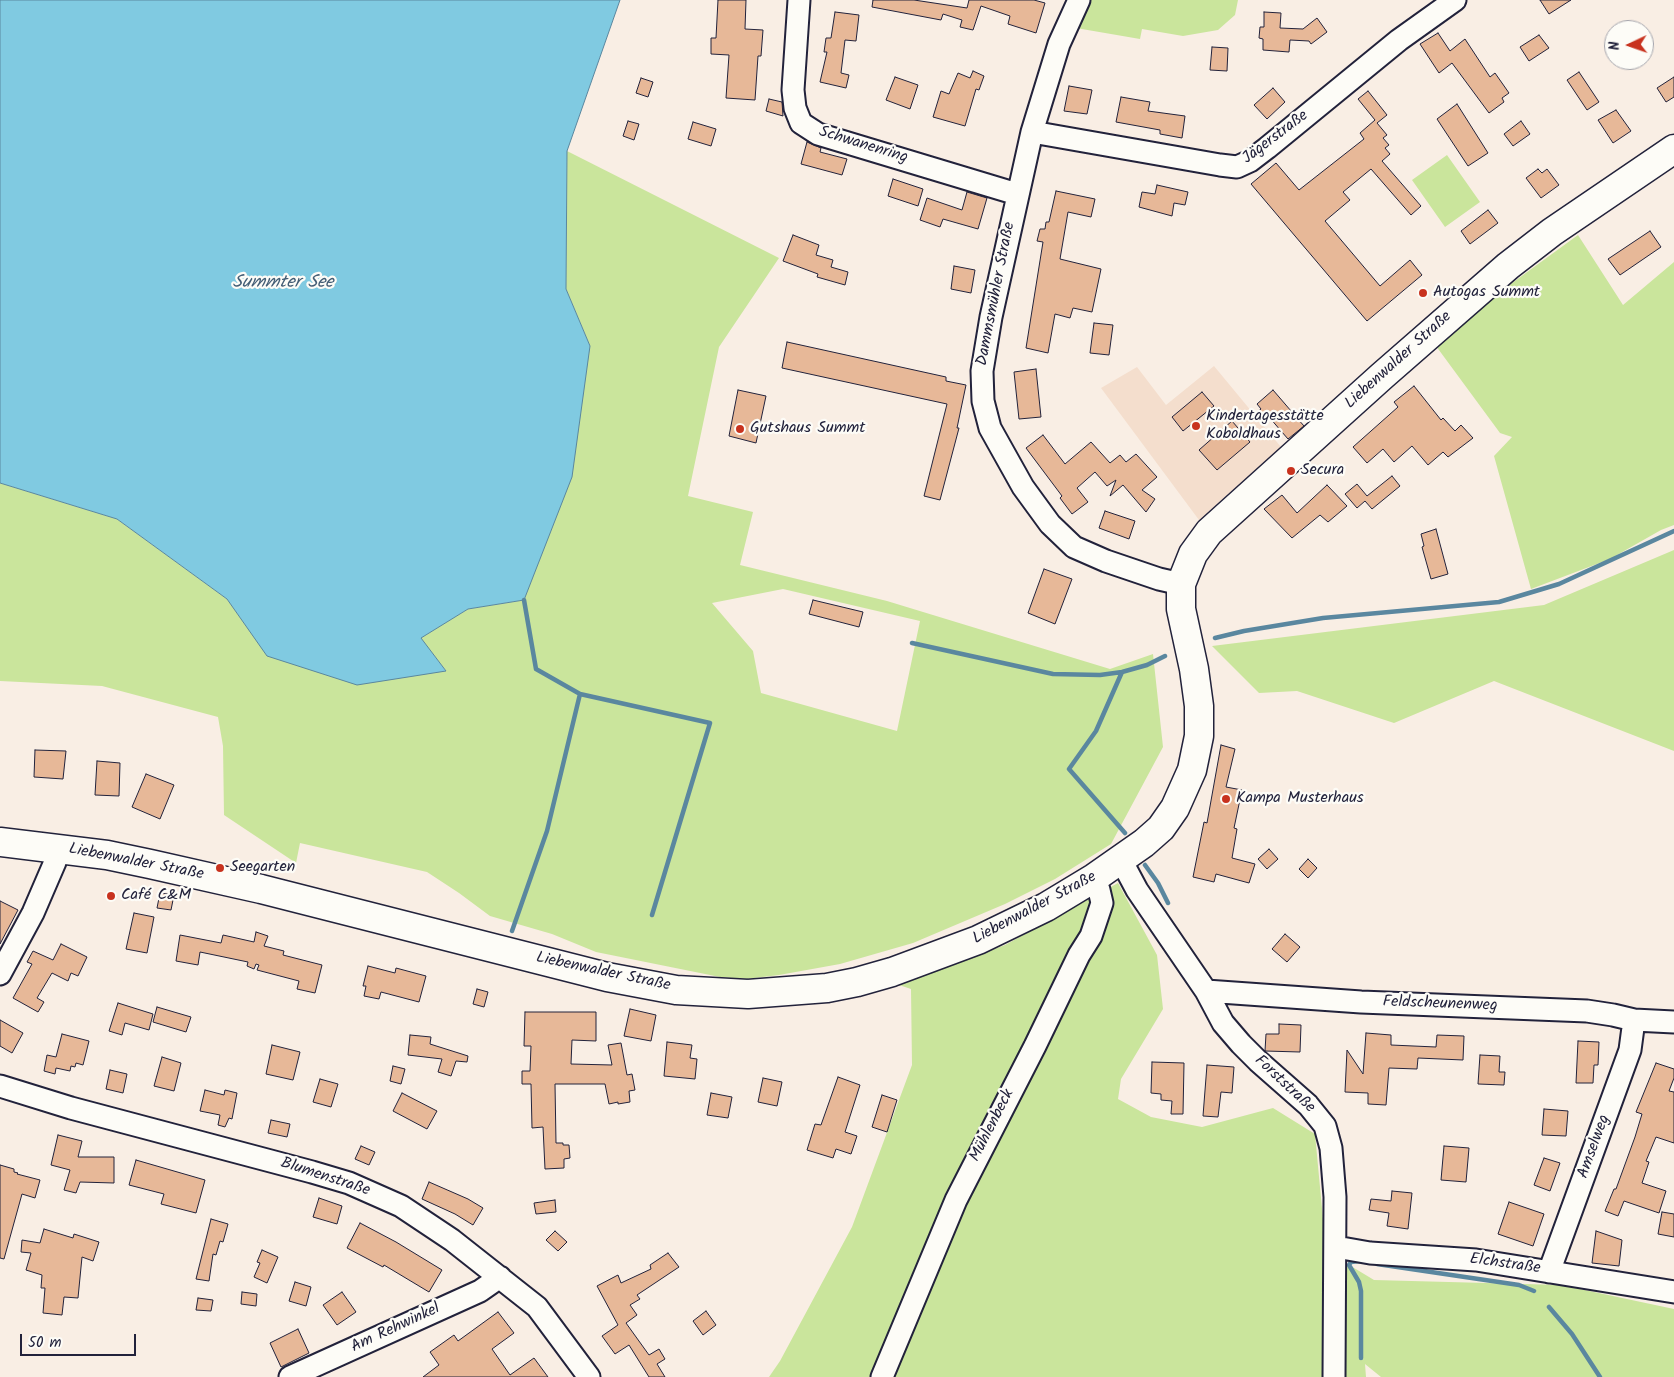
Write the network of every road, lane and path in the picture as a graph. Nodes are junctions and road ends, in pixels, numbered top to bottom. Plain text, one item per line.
1 (799, 0) edge
2 (1079, 0) edge
3 (1455, 0) edge
4 (1032, 132) junction
5 (1674, 149) edge
6 (1018, 194) junction
7 (1181, 584) junction
8 (0, 842) edge
9 (59, 849) junction
10 (1121, 860) junction
11 (1094, 878) junction
12 (0, 974) edge
13 (1206, 991) junction
14 (1634, 1020) junction
15 (1674, 1022) edge
16 (0, 1086) edge
17 (1336, 1247) junction
18 (1549, 1272) junction
19 (500, 1277) junction
20 (1674, 1292) edge
21 (290, 1377) edge
22 (589, 1377) edge
23 (882, 1377) edge
24 (1334, 1377) edge

1 - 6 street, Schwanenring
2 - 4 street, Dammsmühler Straße
3 - 4 street, Jägerstraße
4 - 6 street, Dammsmühler Straße
5 - 7 main road, Liebenwalder Straße
6 - 7 street, Dammsmühler Straße
7 - 10 main road, Liebenwalder Straße
8 - 9 main road, Liebenwalder Straße
9 - 11 main road, Liebenwalder Straße
9 - 12 street
10 - 11 main road, Liebenwalder Straße
10 - 13 street, Forststraße
11 - 23 street, Mühlenbeck
13 - 14 street, Feldscheunenweg
13 - 17 street, Forststraße
14 - 15 street, Feldscheunenweg
14 - 18 street, Amselweg
16 - 19 street, Blumenstraße
17 - 18 street, Elchstraße
17 - 24 street, Forststraße
18 - 20 street, Elchstraße
19 - 21 street, Am Rehwinkel
19 - 22 street, Blumenstraße

